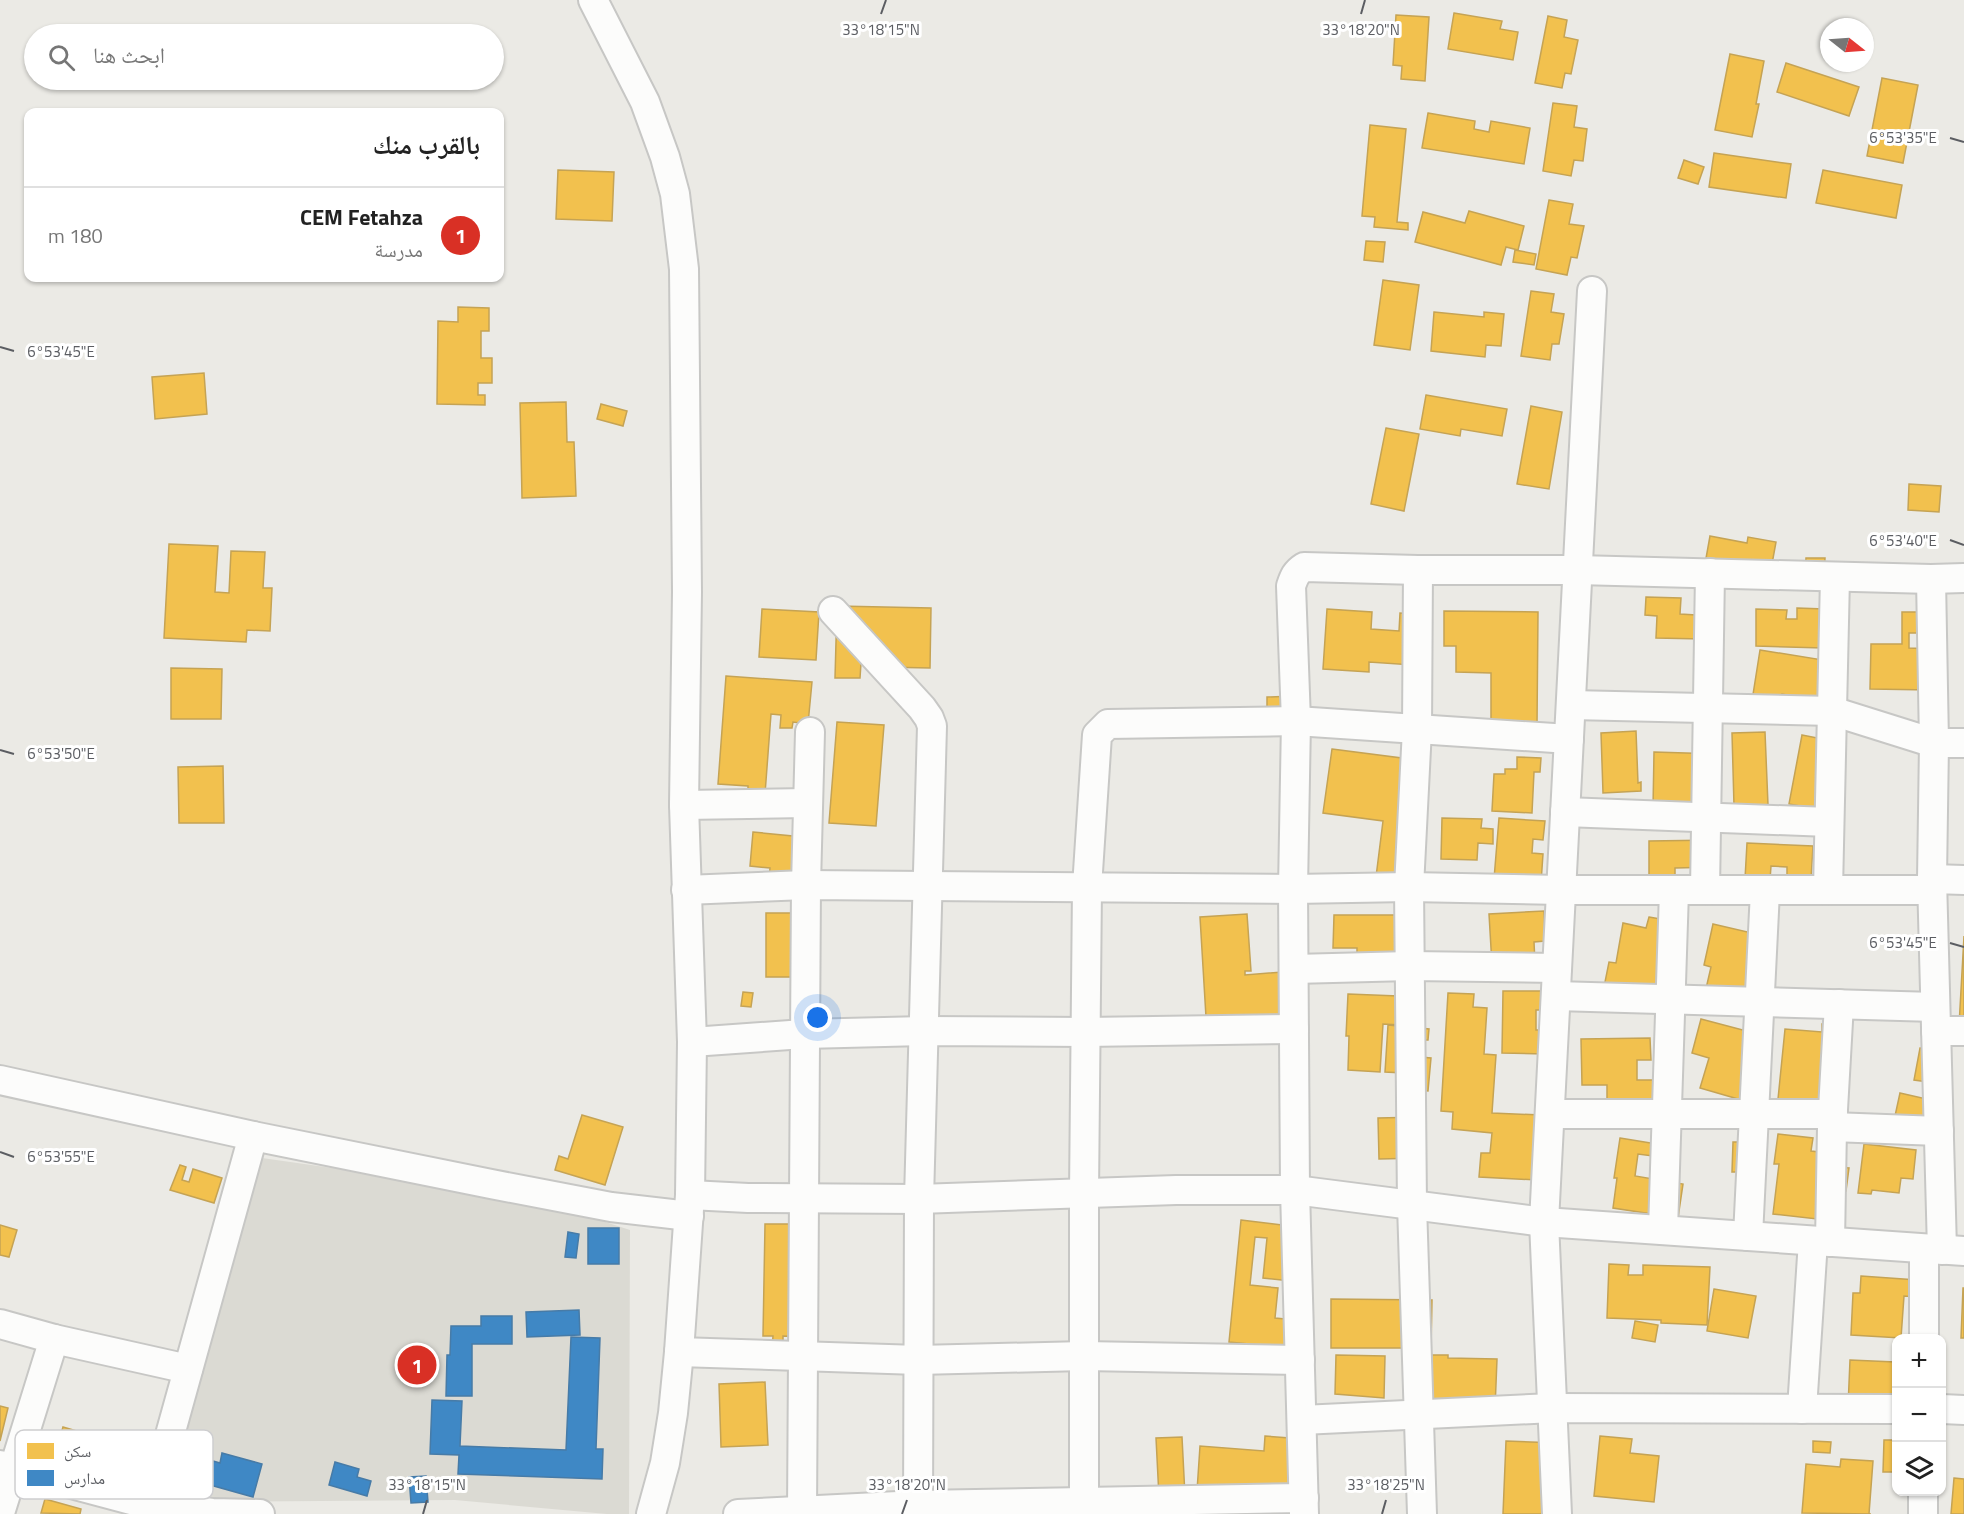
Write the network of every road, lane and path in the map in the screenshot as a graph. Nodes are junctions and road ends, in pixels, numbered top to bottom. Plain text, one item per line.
1 (593, 0) edge
2 (1592, 291) dead end
3 (1418, 570) junction
4 (1577, 570) junction
5 (1710, 573) junction
6 (1835, 577) junction
7 (1964, 578) edge
8 (1931, 579) junction
9 (833, 611) dead end
10 (1570, 705) junction
11 (1708, 708) junction
12 (1832, 711) junction
13 (1296, 721) junction
14 (1417, 729) junction
15 (810, 732) dead end
16 (1569, 739) junction
17 (1934, 743) junction
18 (1964, 743) edge
19 (807, 803) junction
20 (684, 805) junction
21 (1565, 812) junction
22 (1705, 817) junction
23 (1829, 822) junction
24 (1964, 880) edge
25 (1932, 884) junction
26 (806, 885) junction
27 (926, 886) junction
28 (1087, 887) junction
29 (1409, 887) junction
30 (1293, 889) junction
31 (686, 890) junction
32 (1561, 890) junction
33 (1705, 890) junction
34 (1828, 890) junction
35 (1674, 891) junction
36 (1765, 891) junction
37 (1410, 966) junction
38 (1557, 968) junction
39 (1294, 969) junction
40 (1556, 996) junction
41 (1670, 999) junction
42 (1759, 1002) junction
43 (1839, 1004) junction
44 (1936, 1019) junction
45 (1294, 1029) junction
46 (924, 1031) junction
47 (1964, 1031) edge
48 (1085, 1032) junction
49 (804, 1034) junction
50 (692, 1042) junction
51 (0, 1080) edge
52 (1667, 1113) junction
53 (1550, 1114) junction
54 (1754, 1114) junction
55 (1833, 1120) junction
56 (1939, 1131) junction
57 (253, 1136) junction
58 (1295, 1190) junction
59 (1084, 1194) junction
60 (803, 1198) junction
61 (918, 1199) junction
62 (1412, 1205) junction
63 (690, 1206) junction
64 (1544, 1221) junction
65 (1663, 1230) junction
66 (1748, 1236) junction
67 (1821, 1242) junction
68 (1943, 1250) edge
69 (0, 1324) edge
70 (1925, 1334) edge
71 (54, 1339) junction
72 (680, 1352) junction
73 (1084, 1356) junction
74 (802, 1357) junction
75 (918, 1360) junction
76 (1300, 1360) junction
77 (188, 1369) junction
78 (1552, 1408) junction
79 (1892, 1408) edge
80 (1802, 1409) junction
81 (1946, 1409) edge
82 (1964, 1410) edge
83 (1418, 1415) junction
84 (1302, 1420) junction
85 (20, 1430) edge
86 (171, 1430) edge
87 (15, 1443) edge
88 (6, 1467) edge
89 (1923, 1496) edge
90 (115, 1499) edge
91 (1304, 1506) edge
92 (1084, 1508) edge
93 (149, 1509) edge
94 (918, 1510) edge
95 (802, 1512) edge
96 (0, 1513) edge
97 (260, 1514) edge
98 (651, 1514) edge
99 (738, 1514) edge
100 (1422, 1514) edge
101 (1557, 1514) edge
102 (1923, 1514) edge

1 - 20 street
2 - 4 street
3 - 4 street
3 - 13 street
3 - 14 street
4 - 5 street
4 - 10 street
5 - 6 street
5 - 11 street
6 - 8 street
6 - 12 street
7 - 8 street
8 - 17 street
9 - 27 street
10 - 11 street
10 - 16 street
11 - 12 street
11 - 22 street
12 - 17 street
12 - 23 street
13 - 14 street
13 - 28 street
13 - 30 street
14 - 16 street
14 - 29 street
15 - 19 street
16 - 21 street
17 - 18 street
17 - 25 street
19 - 20 street
19 - 26 street
20 - 31 street
21 - 22 street
21 - 32 street
22 - 23 street
22 - 33 street
23 - 34 street
24 - 25 street
25 - 34 street
25 - 44 street
26 - 27 street
26 - 31 street
26 - 49 street
27 - 28 street
27 - 46 street
28 - 30 street
28 - 48 street
29 - 30 street
29 - 32 street
29 - 37 street
30 - 39 street
31 - 50 street
32 - 35 street
32 - 38 street
33 - 35 street
33 - 36 street
34 - 36 street
35 - 41 street
36 - 42 street
37 - 38 street
37 - 39 street
37 - 62 street
38 - 40 street
39 - 45 street
40 - 41 street
40 - 53 street
41 - 42 street
41 - 52 street
42 - 43 street
42 - 54 street
43 - 44 street
43 - 55 street
44 - 47 street
44 - 56 street
45 - 48 street
45 - 58 street
46 - 48 street
46 - 49 street
46 - 61 street
48 - 59 street
49 - 50 street
49 - 60 street
50 - 63 street
51 - 57 street
52 - 53 street
52 - 54 street
52 - 65 street
53 - 64 street
54 - 55 street
54 - 66 street
55 - 56 street
55 - 67 street
56 - 68 street
57 - 63 street
57 - 77 street
58 - 59 street
58 - 62 street
58 - 76 street
59 - 61 street
59 - 73 street
60 - 61 street
60 - 63 street
60 - 74 street
61 - 75 street
62 - 64 street
62 - 83 street
63 - 72 street
64 - 65 street
64 - 78 street
65 - 66 street
66 - 67 street
67 - 68 street
67 - 80 street
68 - 70 street
69 - 71 street
71 - 77 street
71 - 85 street
72 - 74 street
72 - 98 street
73 - 75 street
73 - 76 street
73 - 92 street
74 - 75 street
74 - 95 street
75 - 94 street
76 - 84 street
77 - 86 street
78 - 80 street
78 - 83 street
78 - 101 street
79 - 80 street
81 - 82 street
83 - 84 street
83 - 100 street
84 - 91 street
87 - 88 street
88 - 96 street
89 - 102 street
90 - 93 street
91 - 92 street
92 - 94 street
93 - 97 street
94 - 95 street
95 - 99 street

